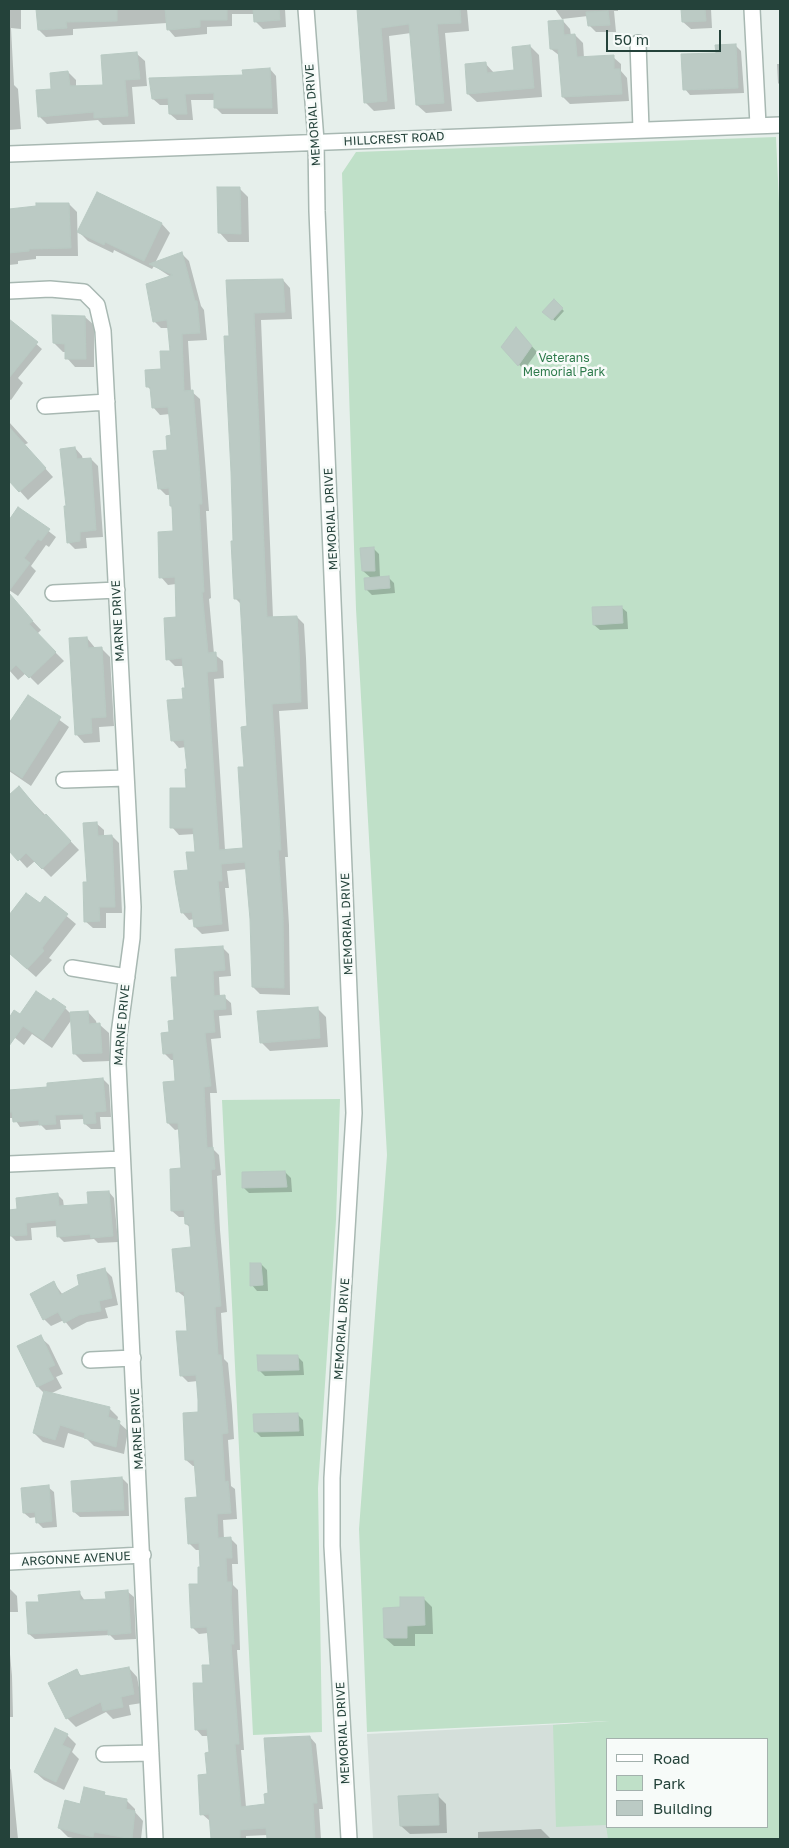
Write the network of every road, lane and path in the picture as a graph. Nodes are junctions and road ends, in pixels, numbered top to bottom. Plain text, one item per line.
1 (306, 9) edge
2 (752, 9) edge
3 (638, 43) dead end
4 (758, 125) junction
5 (780, 125) edge
6 (641, 129) junction
7 (316, 142) junction
8 (9, 154) edge
9 (9, 291) edge
10 (107, 402) junction
11 (45, 406) dead end
12 (117, 590) junction
13 (53, 593) dead end
14 (126, 778) junction
15 (64, 780) dead end
16 (72, 968) dead end
17 (127, 977) junction
18 (122, 1159) junction
19 (9, 1164) edge
20 (133, 1358) junction
21 (90, 1360) dead end
22 (143, 1555) junction
23 (9, 1562) edge
24 (151, 1753) junction
25 (104, 1754) dead end
26 (156, 1839) edge
27 (349, 1839) edge

1 - 7 street, MEMORIAL DRIVE
2 - 4 street
3 - 6 street
4 - 5 street, HILLCREST ROAD
4 - 6 street, HILLCREST ROAD
6 - 7 street, HILLCREST ROAD
7 - 8 street, HILLCREST ROAD
7 - 27 street, MEMORIAL DRIVE
9 - 10 street, MARNE DRIVE
10 - 11 street
10 - 12 street, MARNE DRIVE
12 - 13 street
12 - 14 street, MARNE DRIVE
14 - 15 street
14 - 17 street, MARNE DRIVE
16 - 17 street
17 - 18 street, MARNE DRIVE
18 - 19 street
18 - 20 street, MARNE DRIVE
20 - 21 street
20 - 22 street, MARNE DRIVE
22 - 23 street, ARGONNE AVENUE
22 - 24 street, MARNE DRIVE
24 - 25 street
24 - 26 street, MARNE DRIVE

